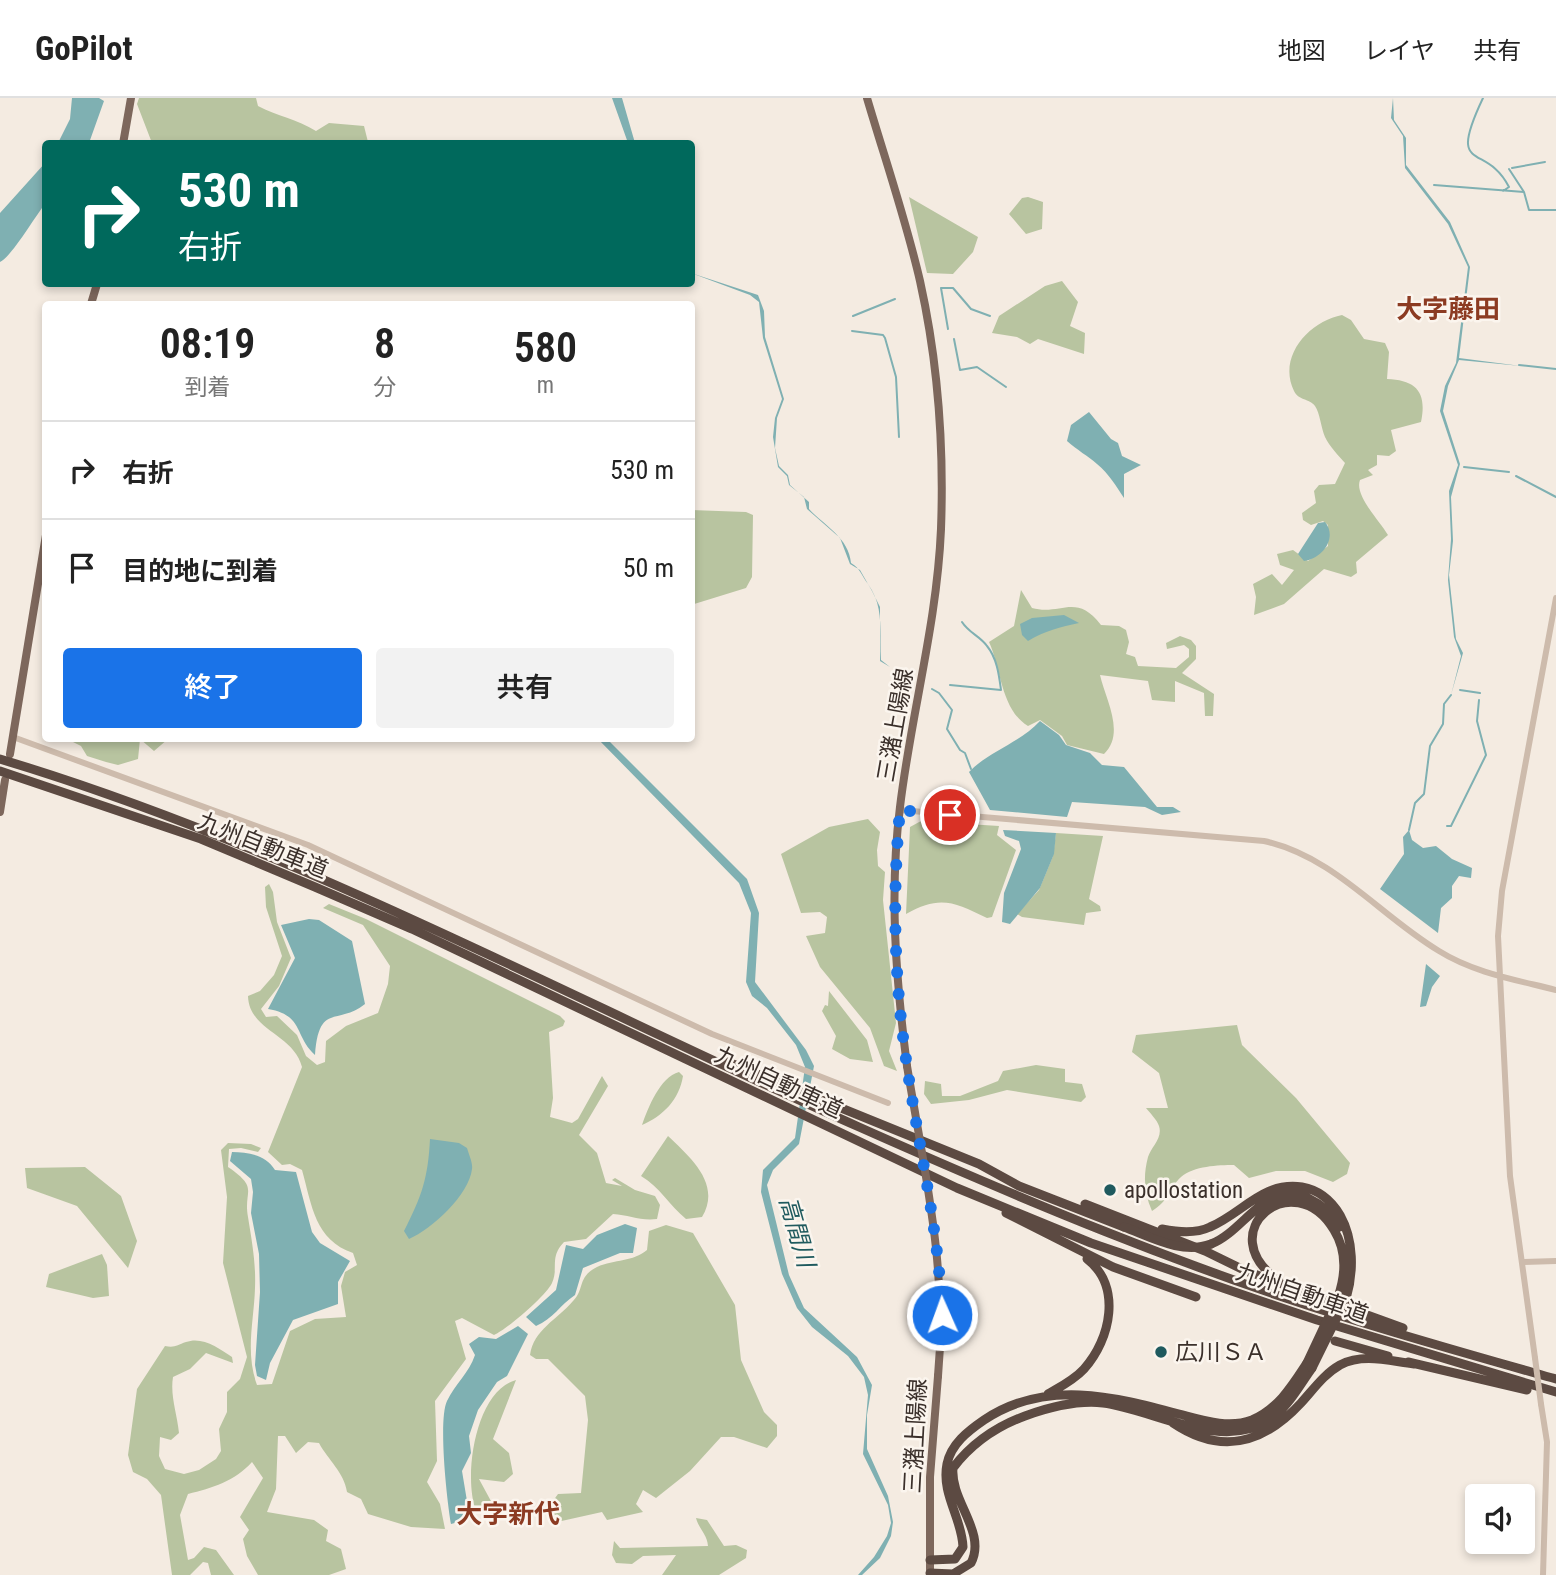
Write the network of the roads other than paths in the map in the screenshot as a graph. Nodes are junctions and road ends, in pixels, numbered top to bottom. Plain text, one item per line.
1 (131, 98) edge
2 (867, 98) edge
3 (124, 140) edge
4 (42, 559) edge
5 (1556, 598) edge
6 (13, 737) junction
7 (10, 754) dead end
8 (0, 759) edge
9 (0, 771) edge
10 (5, 780) dead end
11 (900, 810) junction
12 (0, 812) edge
13 (1500, 976) junction
14 (1556, 990) edge
15 (662, 1037) junction
16 (888, 1103) dead end
17 (957, 1188) junction
18 (1085, 1205) dead end
19 (1143, 1226) junction
20 (1349, 1243) junction
21 (1072, 1248) junction
22 (1522, 1262) junction
23 (1556, 1262) edge
24 (1289, 1287) junction
25 (1196, 1297) dead end
26 (1342, 1298) junction
27 (1335, 1341) dead end
28 (1447, 1346) junction
29 (1414, 1364) junction
30 (1309, 1366) junction
31 (1556, 1379) edge
32 (1556, 1394) edge
33 (1046, 1395) junction
34 (1164, 1418) junction
35 (930, 1560) junction
36 (930, 1574) edge
37 (1543, 1575) edge

1 - 3 main road
2 - 11 main road, 三潴上陽線
4 - 6 main road
5 - 13 street
6 - 7 main road
6 - 16 street
8 - 15 highway, 九州自動車道
9 - 17 highway, 九州自動車道
10 - 12 main road
11 - 13 street
11 - 35 main road, 三潴上陽線, bridge
13 - 14 street
13 - 22 street
15 - 20 highway, bridge
15 - 28 highway, 九州自動車道
17 - 21 highway
17 - 32 highway, 九州自動車道
18 - 19 highway
19 - 20 highway
19 - 24 highway
20 - 26 highway
21 - 25 highway
21 - 33 highway
22 - 23 street
22 - 37 street, bridge
24 - 26 highway
24 - 28 highway
26 - 30 highway, bridge
27 - 29 highway
28 - 31 highway, 九州自動車道
29 - 32 highway
29 - 34 highway
30 - 33 highway
30 - 34 highway
33 - 35 highway
34 - 36 highway
35 - 36 main road, 三潴上陽線

